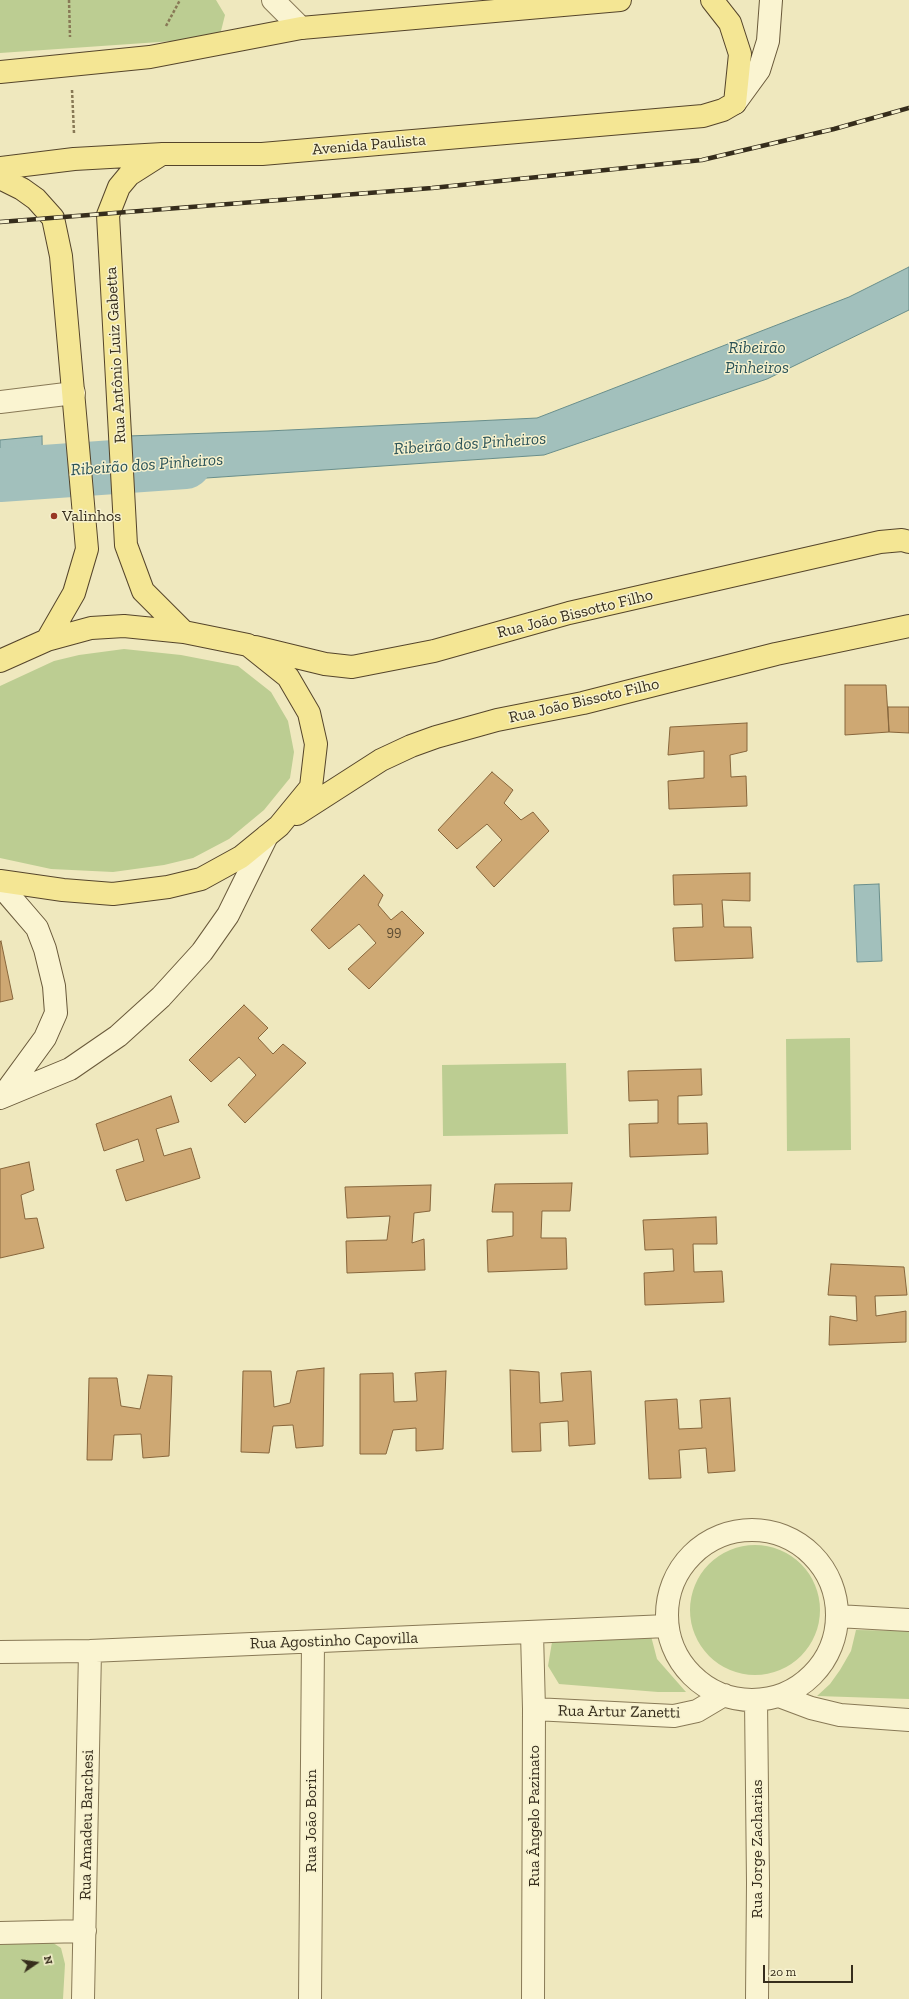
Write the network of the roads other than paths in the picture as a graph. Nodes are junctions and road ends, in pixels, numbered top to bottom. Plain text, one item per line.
1 (273, 0) edge
2 (620, 0) edge
3 (712, 0) edge
4 (771, 0) edge
5 (301, 28) junction
6 (0, 72) edge
7 (735, 103) junction
8 (164, 154) junction
9 (0, 168) edge
10 (0, 178) edge
11 (74, 400) junction
12 (0, 402) edge
13 (907, 544) edge
14 (909, 626) edge
15 (184, 632) junction
16 (47, 640) junction
17 (248, 645) junction
18 (0, 661) edge
19 (273, 831) junction
20 (0, 881) edge
21 (0, 885) edge
22 (1, 1097) edge
23 (837, 1616) junction
24 (909, 1620) edge
25 (667, 1626) junction
26 (532, 1634) junction
27 (313, 1642) junction
28 (90, 1651) junction
29 (0, 1652) edge
30 (724, 1695) junction
31 (779, 1696) junction
32 (756, 1700) junction
33 (534, 1709) junction
34 (909, 1720) edge
35 (85, 1931) junction
36 (0, 1933) edge
37 (83, 1999) edge
38 (310, 1999) edge
39 (534, 1999) edge
40 (757, 1999) edge

1 - 5 street
2 - 5 main road
3 - 7 main road
4 - 7 street
5 - 6 main road
7 - 8 main road, Avenida Paulista
8 - 9 main road, Avenida Paulista
8 - 15 main road, Rua Antônio Luiz Gabetta
10 - 11 main road
11 - 12 street
11 - 16 main road
13 - 17 main road, Rua João Bissotto Filho
14 - 19 main road, Rua João Bissoto Filho
15 - 16 main road, Rua João Bissoto Filho
15 - 17 main road, Rua João Bissoto Filho
16 - 18 main road, Rua João Bissoto Filho
17 - 19 main road, Rua João Bissoto Filho
19 - 20 main road, Rua João Bissoto Filho
19 - 22 street, Rua João Bissoto Filho
21 - 22 street, Rua João Bissoto Filho
23 - 24 street
23 - 25 street
23 - 31 street
25 - 26 street, Rua Agostinho Capovilla
25 - 30 street
26 - 27 street, Rua Agostinho Capovilla
26 - 33 street, Rua Ângelo Pazinato
27 - 28 street, Rua Agostinho Capovilla
27 - 38 street, Rua João Borin
28 - 29 street, Rua Agostinho Capovilla
28 - 35 street, Rua Amadeu Barchesi
30 - 32 street
30 - 33 street, Rua Artur Zanetti
31 - 32 street
31 - 34 street
32 - 40 street, Rua Jorge Zacharias
33 - 39 street, Rua Ângelo Pazinato
35 - 36 street
35 - 37 street, Rua Amadeu Barchesi

